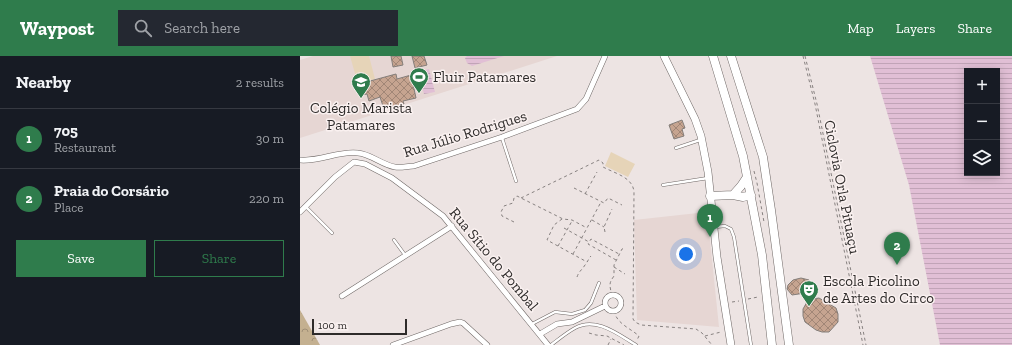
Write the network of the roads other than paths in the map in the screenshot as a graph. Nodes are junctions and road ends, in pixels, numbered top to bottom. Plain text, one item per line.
1 (605, 56) edge
2 (664, 56) edge
3 (712, 56) edge
4 (731, 56) edge
5 (502, 137) junction
6 (701, 139) junction
7 (676, 148) dead end
8 (300, 160) edge
9 (746, 177) junction
10 (708, 178) junction
11 (516, 180) dead end
12 (662, 185) dead end
13 (733, 195) junction
14 (751, 195) junction
15 (710, 196) junction
16 (306, 206) junction
17 (300, 212) edge
18 (452, 226) junction
19 (714, 228) junction
20 (332, 233) dead end
21 (394, 240) dead end
22 (406, 256) junction
23 (599, 283) dead end
24 (342, 296) dead end
25 (605, 306) junction
26 (532, 324) junction
27 (540, 334) junction
28 (393, 345) edge
29 (487, 345) edge
30 (548, 345) edge
31 (551, 345) edge
32 (635, 345) edge
33 (731, 345) edge
34 (751, 345) edge
35 (772, 345) edge
36 (789, 345) edge

1 - 5 street, Rua Júlio Rodrigues
2 - 6 street
3 - 9 main road
4 - 36 main road
5 - 8 street, Rua Júlio Rodrigues
5 - 11 lane
6 - 7 lane
6 - 10 street
9 - 13 main road
9 - 14 main road
10 - 12 lane
10 - 15 street
13 - 14 main road
13 - 15 main road
14 - 35 main road
15 - 19 street
16 - 17 street, Rua Sítio do Pombal
16 - 18 street, Rua Sítio do Pombal
16 - 20 lane
18 - 22 street
18 - 26 street, Rua Sítio do Pombal
19 - 33 street
19 - 34 lane
21 - 22 lane
22 - 24 street
23 - 26 lane
25 - 25 street
25 - 27 street
26 - 27 street, Rua Sítio do Pombal
27 - 30 street, Rua Sítio do Pombal
28 - 29 street
31 - 32 lane

